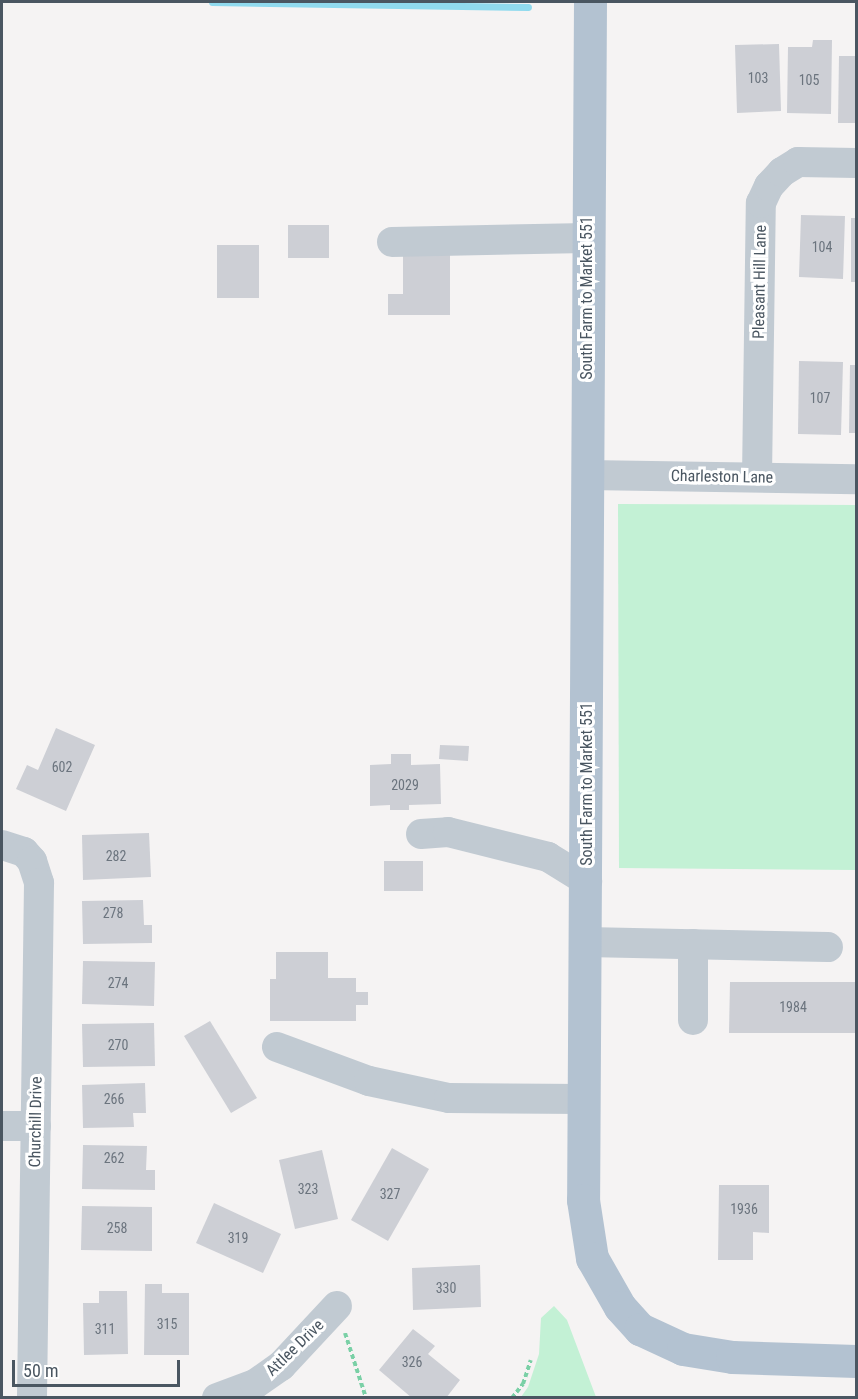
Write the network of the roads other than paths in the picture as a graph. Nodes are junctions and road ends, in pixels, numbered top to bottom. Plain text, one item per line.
1 (590, 2) edge
2 (856, 163) edge
3 (587, 238) junction
4 (392, 243) dead end
5 (587, 475) junction
6 (757, 477) junction
7 (856, 479) edge
8 (421, 834) dead end
9 (13, 848) edge
10 (587, 881) junction
11 (586, 942) junction
12 (693, 944) junction
13 (828, 947) dead end
14 (693, 1020) dead end
15 (277, 1047) dead end
16 (583, 1099) junction
17 (2, 1126) edge
18 (36, 1126) junction
19 (337, 1306) road end
20 (856, 1361) edge
21 (32, 1398) edge
22 (217, 1398) edge

1 - 3 main road, South Farm to Market 551
2 - 6 street, Pleasant Hill Lane
3 - 4 street
3 - 5 main road, South Farm to Market 551
5 - 6 street, Charleston Lane
5 - 10 main road, South Farm to Market 551
6 - 7 street, Charleston Lane
8 - 10 street
9 - 18 street, Churchill Drive
10 - 11 main road, South Farm to Market 551
11 - 12 street
11 - 16 main road, South Farm to Market 551
12 - 13 street
12 - 14 street
15 - 16 street
16 - 20 main road, South Farm to Market 551
17 - 18 street
18 - 21 street, Churchill Drive
19 - 22 street, Attlee Drive

